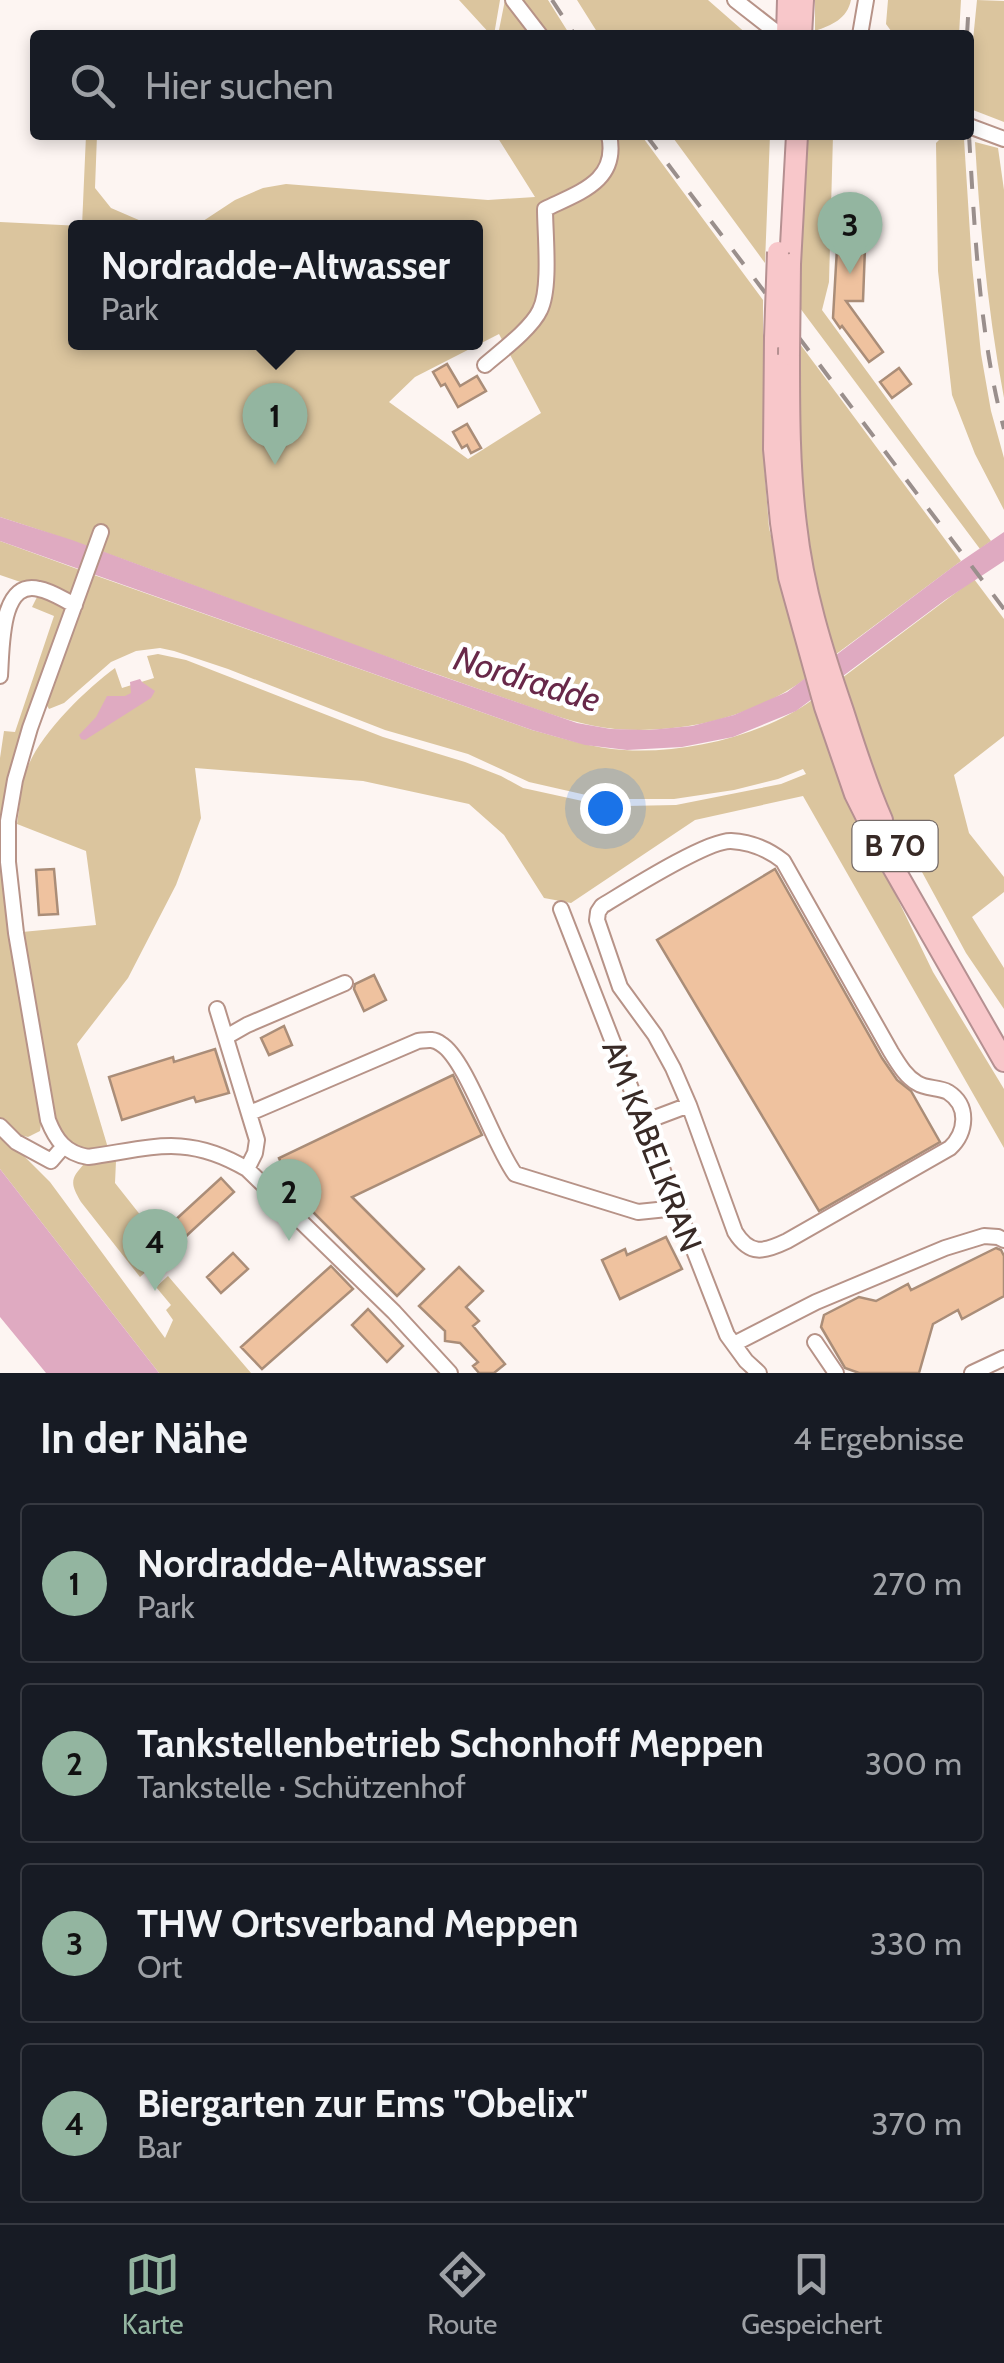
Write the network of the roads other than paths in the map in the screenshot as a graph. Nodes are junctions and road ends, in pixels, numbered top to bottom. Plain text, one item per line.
1 (513, 0) edge
2 (735, 0) edge
3 (788, 0) edge
4 (802, 0) edge
5 (866, 0) edge
6 (536, 30) edge
7 (777, 30) edge
8 (785, 30) edge
9 (801, 30) edge
10 (861, 30) edge
11 (974, 128) edge
12 (1004, 139) edge
13 (611, 140) edge
14 (783, 140) edge
15 (796, 140) edge
16 (784, 258) junction
17 (485, 365) dead end
18 (100, 535) dead end
19 (75, 605) junction
20 (813, 641) junction
21 (0, 676) edge
22 (832, 703) junction
23 (561, 909) dead end
24 (345, 983) dead end
25 (217, 1009) dead end
26 (1004, 1035) edge
27 (226, 1037) junction
28 (1004, 1061) edge
29 (690, 1105) junction
30 (250, 1114) junction
31 (644, 1122) junction
32 (0, 1126) edge
33 (63, 1147) junction
34 (247, 1169) junction
35 (677, 1208) junction
36 (1004, 1240) edge
37 (815, 1342) dead end
38 (734, 1344) junction
39 (1004, 1358) edge
40 (450, 1373) edge
41 (759, 1373) edge
42 (836, 1373) edge
43 (972, 1373) edge

1 - 6 street
2 - 7 street
3 - 8 highway
4 - 9 highway
5 - 10 street
11 - 12 street
13 - 17 street
14 - 16 highway, B 70
15 - 16 highway, B 70
16 - 20 highway, B 70, bridge
16 - 20 highway, B 70, bridge
18 - 19 street
19 - 21 street
19 - 33 street
20 - 22 highway, B 70
22 - 26 highway, B 70
22 - 28 highway, B 70
23 - 31 street, AM KABELKRAN
24 - 27 street
25 - 27 street
27 - 30 street
29 - 29 street
29 - 31 street
30 - 34 street
30 - 35 street
31 - 35 street, AM KABELKRAN
32 - 33 street
33 - 34 street
34 - 40 street
35 - 38 street, AM KABELKRAN
36 - 38 street
37 - 42 street
38 - 41 street, AM KABELKRAN
39 - 43 street

